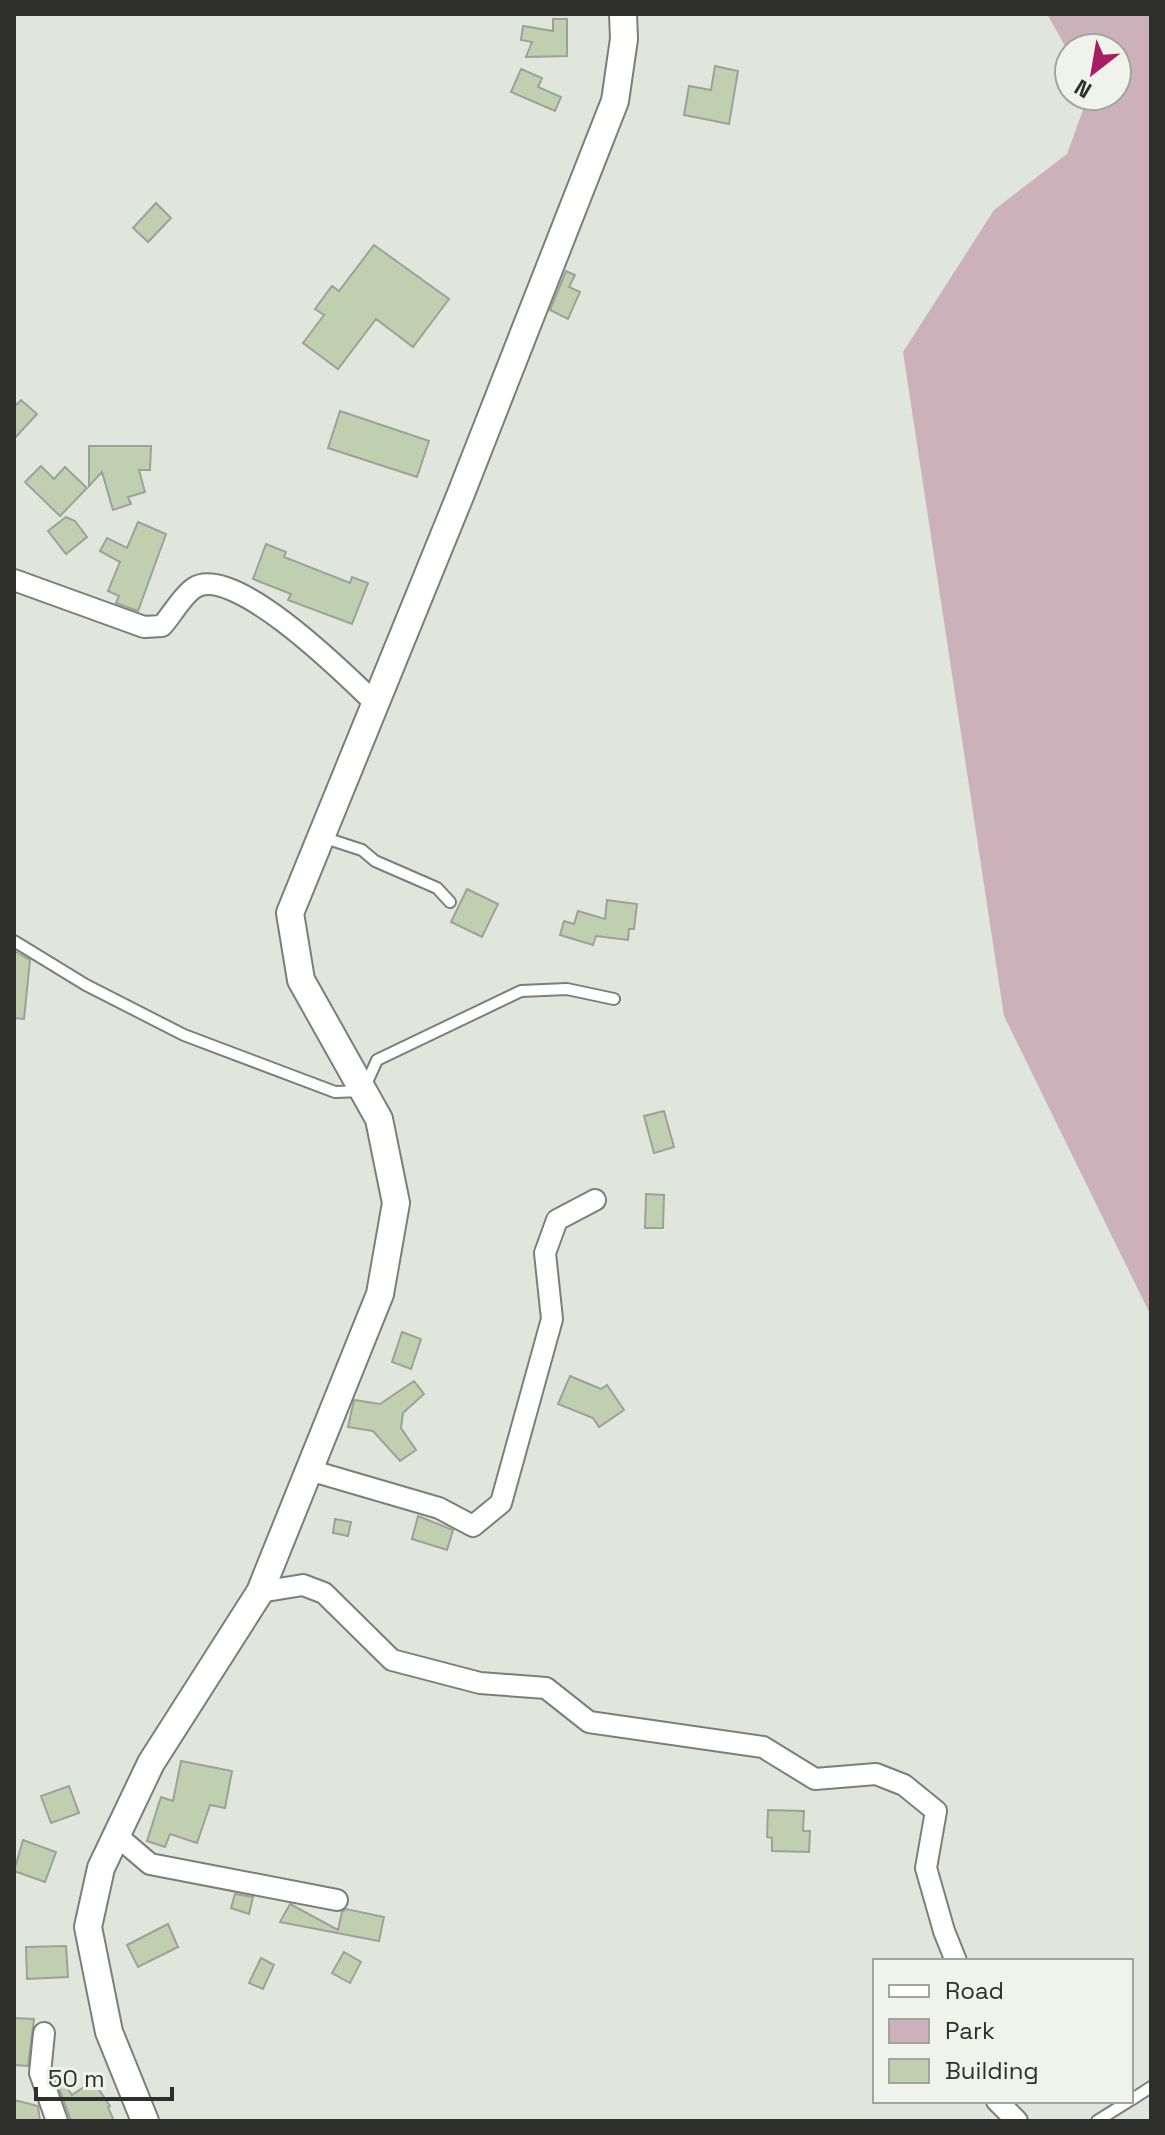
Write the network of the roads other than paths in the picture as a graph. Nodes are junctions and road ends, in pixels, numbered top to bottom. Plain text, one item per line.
1 (623, 14) edge
2 (14, 580) edge
3 (375, 703) junction
4 (321, 836) junction
5 (450, 902) dead end
6 (14, 941) edge
7 (614, 999) dead end
8 (363, 1091) junction
9 (595, 1200) dead end
10 (309, 1470) junction
11 (260, 1592) junction
12 (116, 1835) junction
13 (337, 1900) dead end
14 (955, 1959) edge
15 (44, 2033) dead end
16 (1151, 2087) edge
17 (1133, 2098) edge
18 (999, 2103) edge
19 (1125, 2103) edge
20 (57, 2121) edge
21 (145, 2121) edge
22 (1017, 2121) edge
23 (1097, 2121) edge

1 - 3 street
2 - 3 street
3 - 4 street
4 - 5 lane
4 - 8 street
6 - 8 lane
7 - 8 lane
8 - 10 street
9 - 10 street
10 - 11 street
11 - 12 street
11 - 14 street
12 - 13 street
12 - 21 street
15 - 20 street
16 - 17 lane
18 - 22 street
19 - 23 lane

